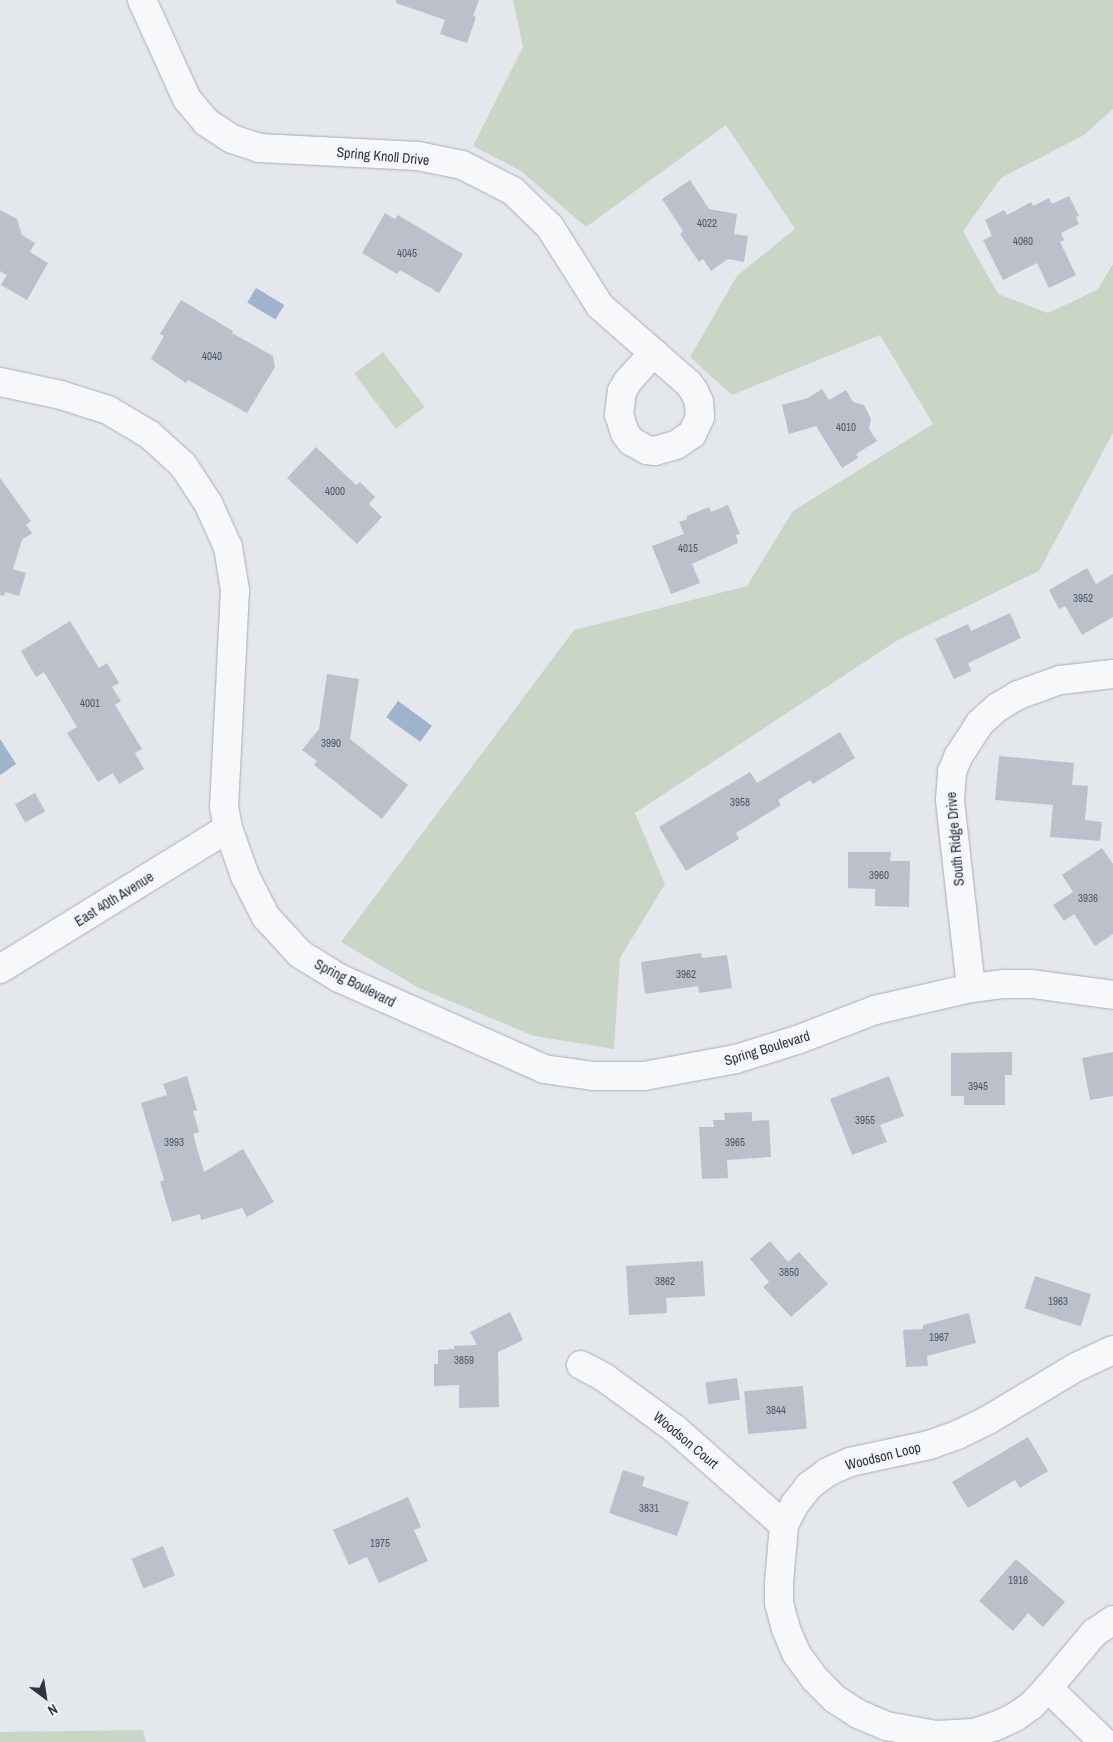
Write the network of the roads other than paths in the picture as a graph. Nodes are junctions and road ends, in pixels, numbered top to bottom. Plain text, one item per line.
1 (142, 0) edge
2 (653, 353) dead end
3 (0, 382) edge
4 (1113, 674) edge
5 (228, 828) junction
6 (0, 969) edge
7 (971, 988) junction
8 (1113, 995) edge
9 (1113, 1350) edge
10 (580, 1365) dead end
11 (784, 1525) junction
12 (1113, 1620) edge
13 (1048, 1688) junction
14 (1104, 1742) edge

1 - 2 street, Spring Knoll Drive
3 - 5 street, Spring Boulevard
4 - 7 street, South Ridge Drive
5 - 6 street, East 40th Avenue
5 - 7 street, Spring Boulevard
7 - 8 street, Spring Boulevard
9 - 11 street, Woodson Loop
10 - 11 street, Woodson Court
11 - 13 street, Woodson Loop
12 - 13 street, Woodson Loop
13 - 14 street

